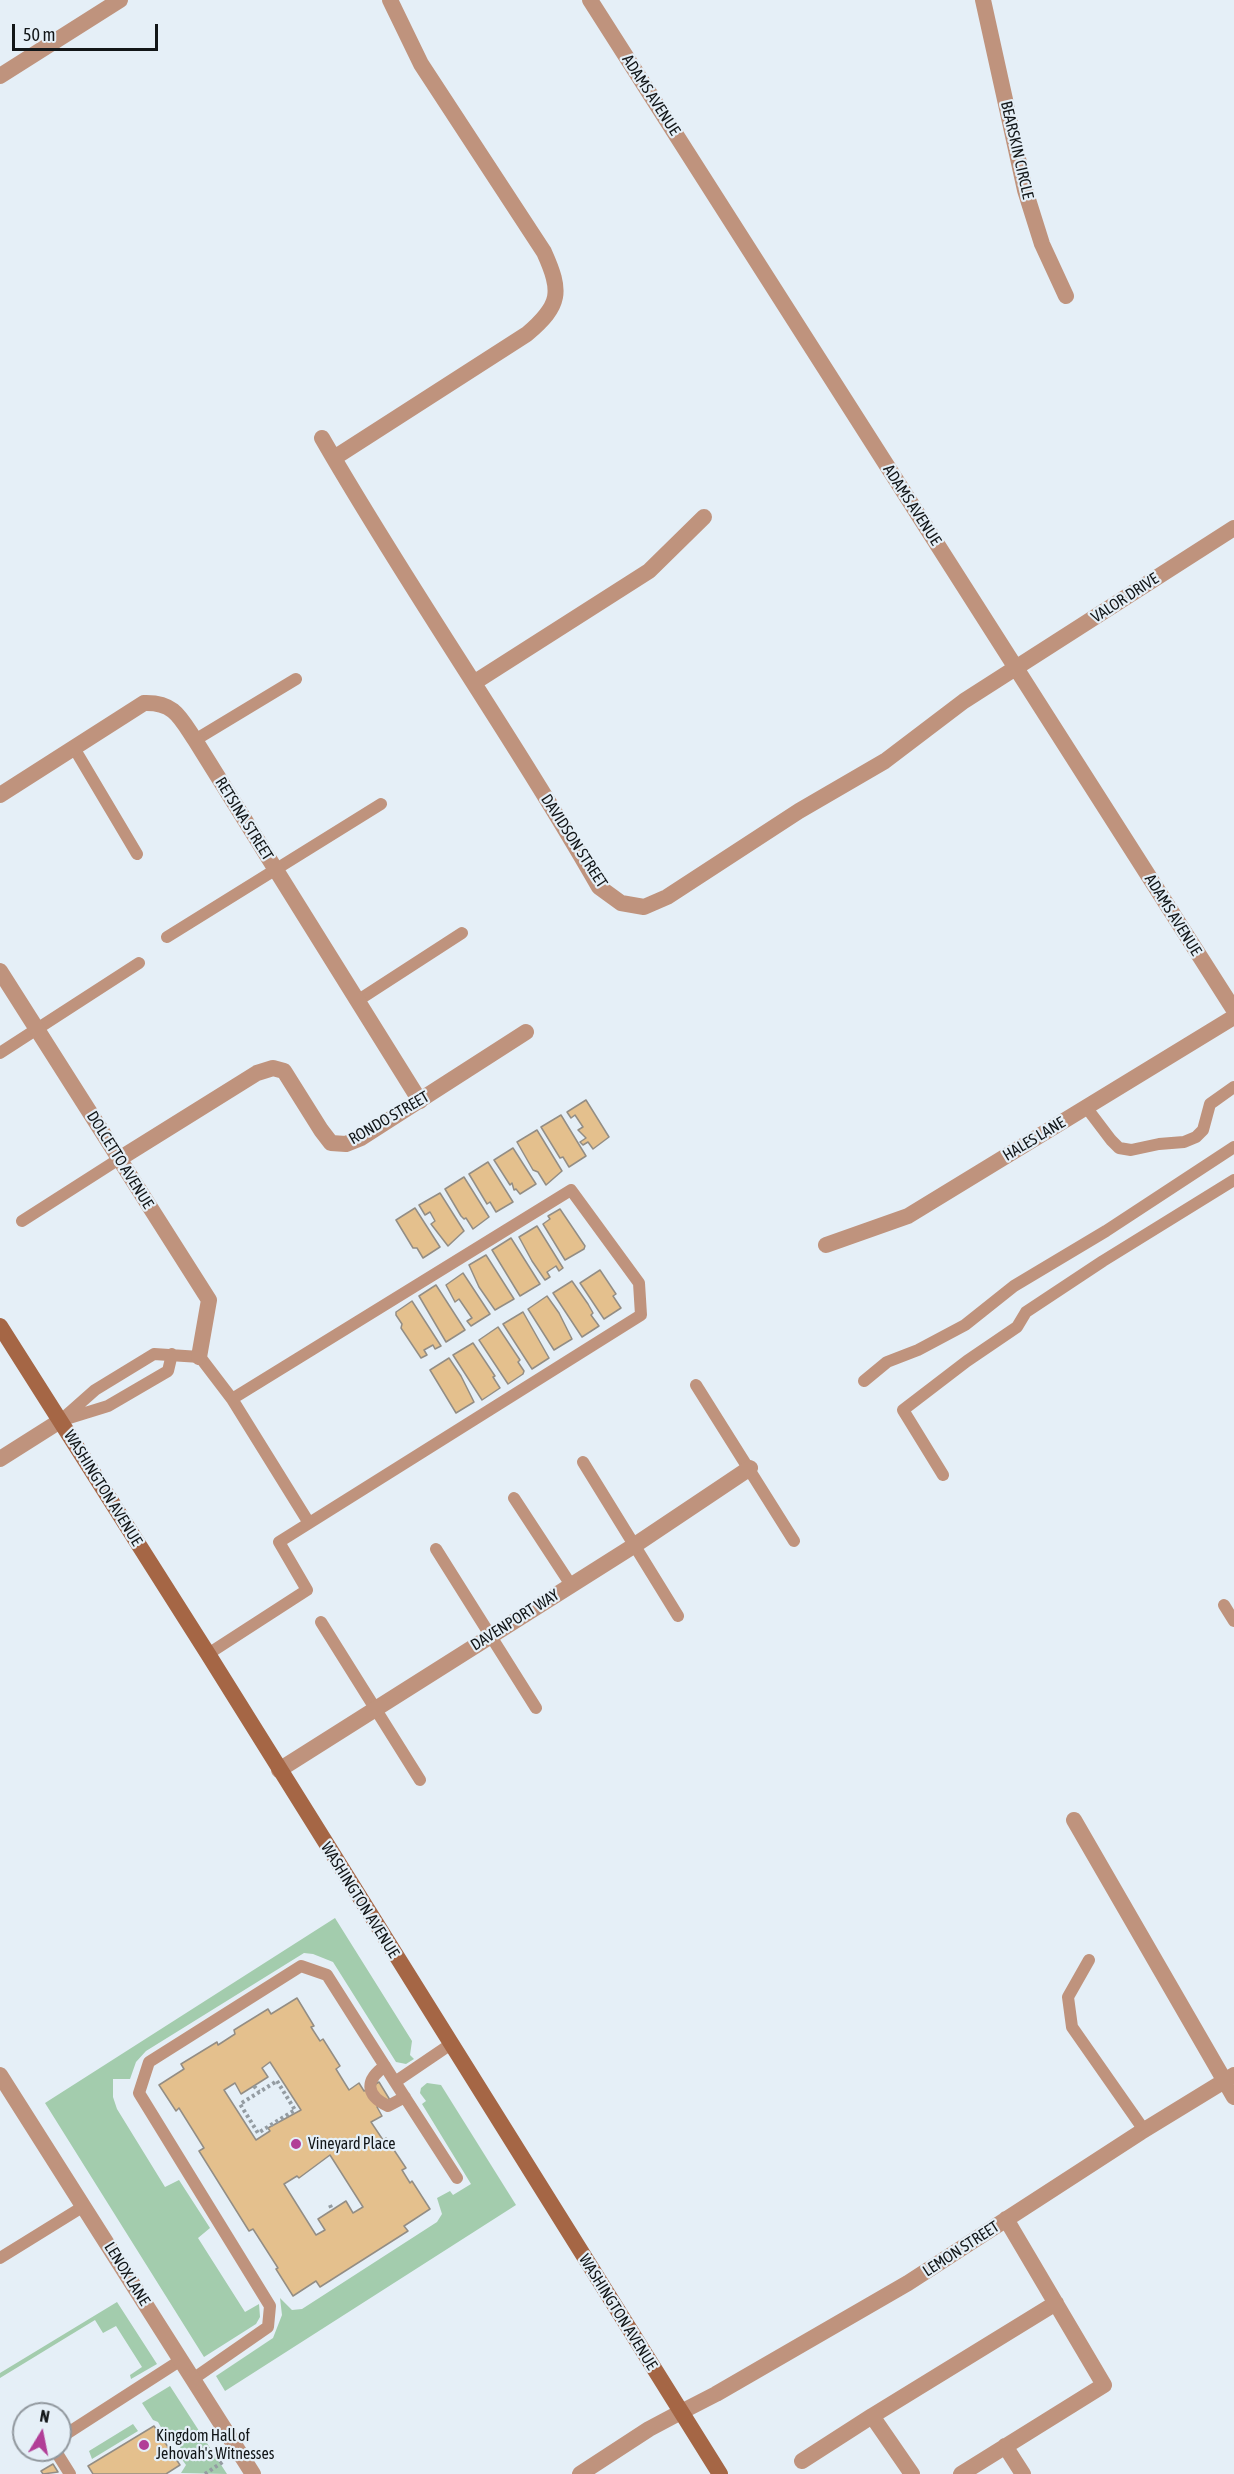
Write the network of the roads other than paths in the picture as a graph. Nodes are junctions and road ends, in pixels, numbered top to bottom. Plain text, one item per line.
1 (120, 0) edge
2 (390, 0) edge
3 (590, 0) edge
4 (983, 0) edge
5 (0, 76) edge
6 (1066, 296) dead end
7 (322, 438) dead end
8 (334, 458) junction
9 (704, 517) dead end
10 (1234, 528) edge
11 (1017, 668) junction
12 (296, 679) dead end
13 (475, 682) junction
14 (195, 740) junction
15 (74, 748) junction
16 (0, 795) edge
17 (381, 804) dead end
18 (137, 854) dead end
19 (275, 870) junction
20 (462, 933) dead end
21 (167, 937) dead end
22 (139, 963) dead end
23 (0, 970) edge
24 (357, 1000) junction
25 (1234, 1010) edge
26 (1234, 1017) edge
27 (37, 1029) junction
28 (526, 1032) dead end
29 (0, 1053) edge
30 (1234, 1087) edge
31 (420, 1101) junction
32 (1086, 1107) junction
33 (1234, 1147) edge
34 (119, 1159) junction
35 (1234, 1180) edge
36 (21, 1221) dead end
37 (826, 1245) dead end
38 (0, 1326) edge
39 (172, 1354) junction
40 (199, 1357) junction
41 (864, 1381) dead end
42 (696, 1385) dead end
43 (232, 1399) junction
44 (60, 1421) junction
45 (0, 1459) edge
46 (583, 1462) dead end
47 (750, 1468) junction
48 (943, 1475) dead end
49 (514, 1498) dead end
50 (309, 1523) junction
51 (794, 1540) dead end
52 (635, 1545) junction
53 (436, 1550) dead end
54 (571, 1585) junction
55 (1224, 1605) dead end
56 (678, 1616) dead end
57 (1234, 1621) edge
58 (321, 1622) dead end
59 (490, 1636) junction
60 (208, 1654) junction
61 (376, 1708) junction
62 (536, 1708) dead end
63 (279, 1770) junction
64 (420, 1779) dead end
65 (1074, 1820) dead end
66 (1089, 1960) dead end
67 (451, 2044) junction
68 (385, 2066) junction
69 (0, 2074) edge
70 (1229, 2078) edge
71 (395, 2082) junction
72 (405, 2097) junction
73 (1234, 2097) edge
74 (1144, 2130) junction
75 (457, 2178) dead end
76 (84, 2206) junction
77 (1006, 2219) junction
78 (0, 2258) edge
79 (1056, 2303) junction
80 (181, 2360) junction
81 (193, 2379) junction
82 (681, 2412) junction
83 (872, 2416) junction
84 (72, 2430) edge
85 (1005, 2446) junction
86 (802, 2461) dead end
87 (253, 2474) edge
88 (580, 2474) edge
89 (720, 2474) edge
90 (912, 2474) edge
91 (961, 2474) edge
92 (1023, 2474) edge

1 - 5 street
2 - 8 street
3 - 11 street, ADAMS AVENUE
4 - 6 street, BEARSKIN CIRCLE
7 - 8 street, DAVIDSON STREET
8 - 13 street, DAVIDSON STREET
9 - 13 street
10 - 11 street, VALOR DRIVE
11 - 13 street, DAVIDSON STREET
11 - 25 street, ADAMS AVENUE
12 - 14 lane
14 - 15 street, RETSINA STREET
14 - 19 street, RETSINA STREET
15 - 16 street, RETSINA STREET
15 - 18 lane
17 - 19 lane
19 - 21 lane
19 - 24 street, RETSINA STREET
20 - 24 lane
22 - 27 lane
23 - 27 street, DOLCETTO AVENUE
24 - 31 street, RETSINA STREET
26 - 32 street, HALES LANE
27 - 29 lane
27 - 34 street, DOLCETTO AVENUE
28 - 31 street, RONDO STREET
30 - 32 lane
31 - 34 street, RONDO STREET
32 - 37 street, HALES LANE
33 - 41 lane
34 - 36 lane
34 - 40 street, DOLCETTO AVENUE
35 - 48 lane
38 - 44 main road, WASHINGTON AVENUE
39 - 40 lane
39 - 44 lane
39 - 44 lane
40 - 43 lane
42 - 47 lane
43 - 50 lane
43 - 50 lane
44 - 45 street
44 - 60 main road, WASHINGTON AVENUE
46 - 52 lane
47 - 51 lane
47 - 52 street, DAVENPORT WAY
49 - 54 lane
50 - 60 lane
52 - 54 street, DAVENPORT WAY
52 - 56 lane
53 - 59 lane
54 - 59 street, DAVENPORT WAY
55 - 57 lane
58 - 61 lane
59 - 61 street, DAVENPORT WAY
59 - 62 lane
60 - 63 main road, WASHINGTON AVENUE
61 - 63 street, DAVENPORT WAY
61 - 64 lane
63 - 67 main road, WASHINGTON AVENUE
65 - 70 street
66 - 74 lane
67 - 71 lane
67 - 82 main road, WASHINGTON AVENUE
68 - 71 lane
68 - 72 lane
68 - 81 lane
69 - 76 street, LENOX LANE
70 - 73 street
70 - 74 street, LEMON STREET
71 - 72 lane
72 - 75 lane
74 - 77 street, LEMON STREET
76 - 78 lane
76 - 80 street, LENOX LANE
77 - 79 street
77 - 82 street, LEMON STREET
79 - 83 street
79 - 85 street
80 - 81 street, LENOX LANE
80 - 84 lane
81 - 87 street, LENOX LANE
82 - 88 street, LEMON STREET
82 - 89 main road, WASHINGTON AVENUE
83 - 86 street
83 - 90 street
85 - 91 street
85 - 92 street

